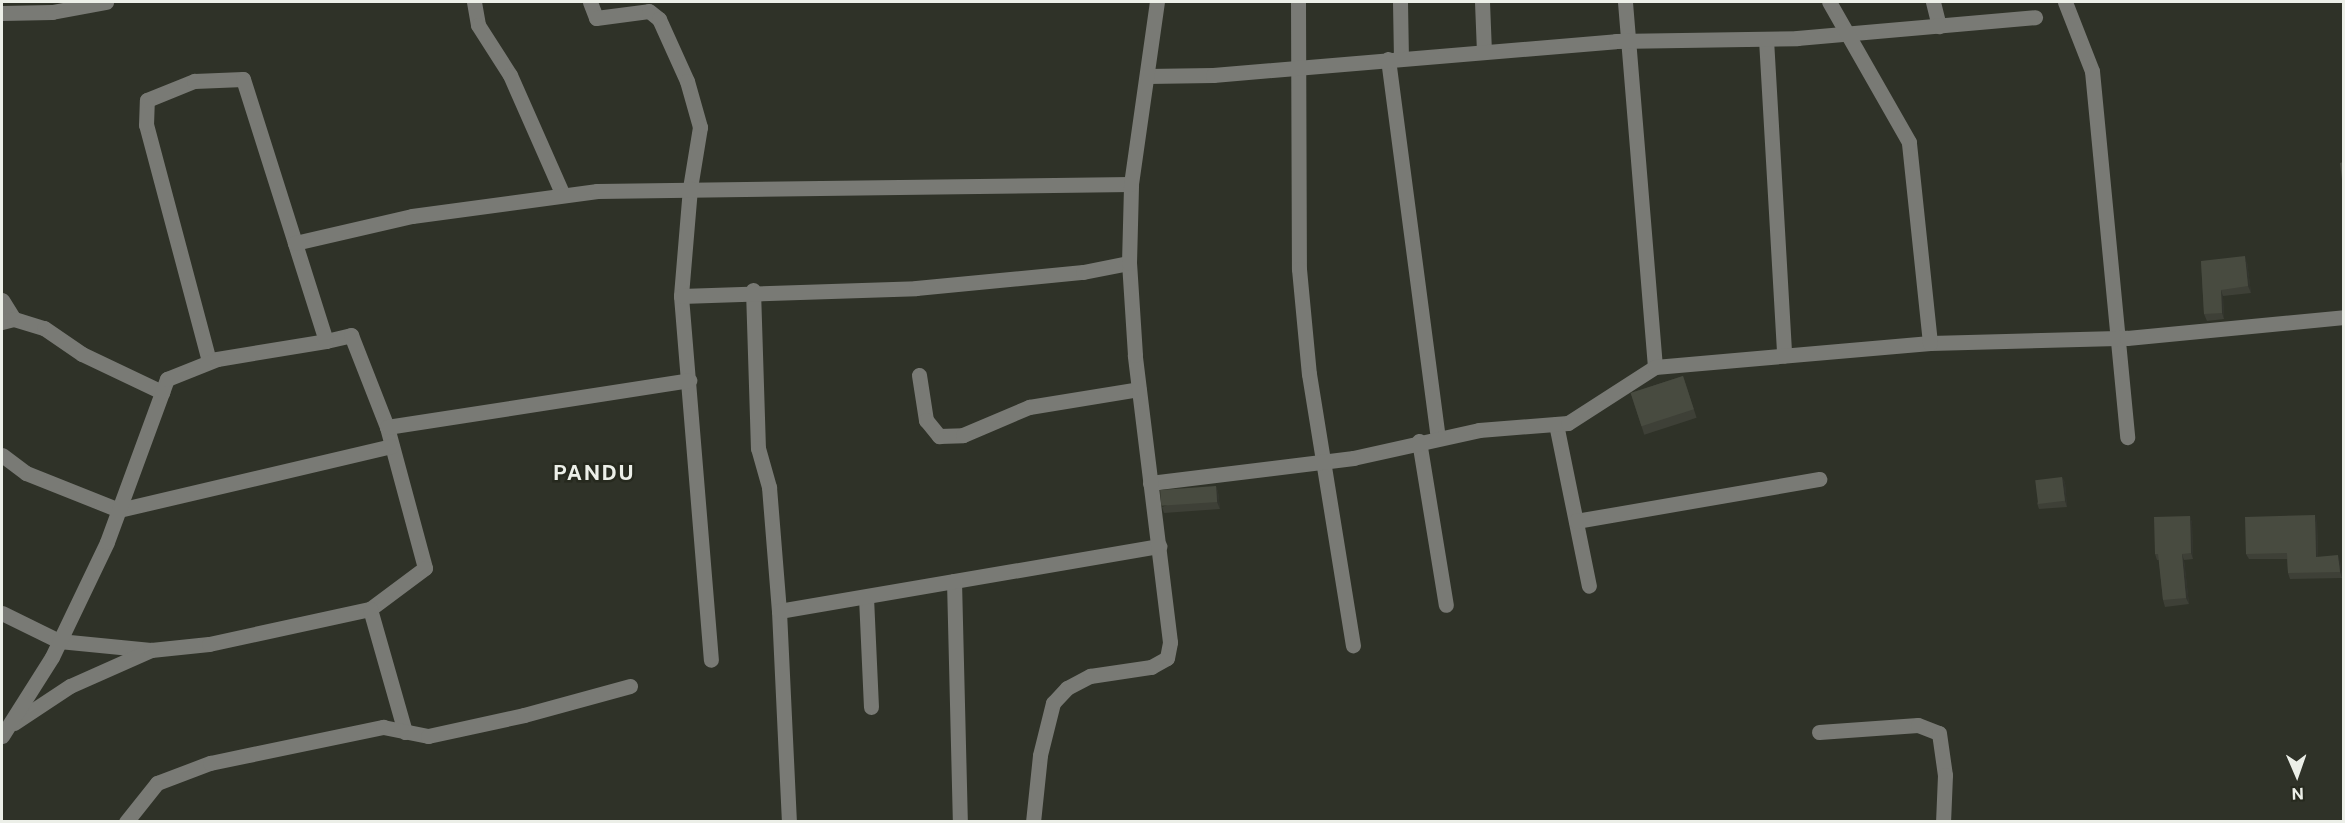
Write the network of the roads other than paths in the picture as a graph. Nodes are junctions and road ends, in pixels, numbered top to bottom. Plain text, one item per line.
1 (106, 2) edge
2 (474, 2) edge
3 (590, 2) edge
4 (1156, 2) edge
5 (1298, 2) edge
6 (1400, 2) edge
7 (1482, 2) edge
8 (1624, 2) edge
9 (1829, 2) edge
10 (1933, 2) edge
11 (2065, 2) edge
12 (2, 13) edge
13 (2035, 17) dead end
14 (1939, 26) junction
15 (1846, 34) junction
16 (1766, 39) junction
17 (1626, 41) junction
18 (1484, 51) junction
19 (1394, 59) junction
20 (1299, 67) junction
21 (1147, 76) junction
22 (1131, 184) junction
23 (690, 188) junction
24 (563, 195) junction
25 (295, 243) junction
26 (1129, 263) junction
27 (753, 290) junction
28 (681, 296) junction
29 (2, 300) edge
30 (2343, 317) edge
31 (8, 321) edge
32 (2118, 338) junction
33 (326, 341) junction
34 (1930, 343) junction
35 (1784, 355) junction
36 (209, 361) junction
37 (1655, 367) junction
38 (919, 375) dead end
39 (689, 380) junction
40 (1139, 389) junction
41 (162, 392) junction
42 (1556, 424) junction
43 (387, 427) junction
44 (1438, 438) junction
45 (2127, 438) dead end
46 (1419, 441) junction
47 (392, 446) junction
48 (2, 455) edge
49 (1322, 461) junction
50 (1819, 479) dead end
51 (1150, 483) junction
52 (118, 510) junction
53 (1576, 521) junction
54 (1160, 546) junction
55 (954, 581) junction
56 (1589, 586) dead end
57 (866, 597) junction
58 (1446, 605) dead end
59 (370, 609) junction
60 (779, 611) junction
61 (2, 613) edge
62 (59, 641) junction
63 (1353, 645) dead end
64 (151, 650) junction
65 (711, 660) dead end
66 (630, 686) dead end
67 (871, 706) dead end
68 (7, 730) edge
69 (405, 732) junction
70 (1819, 732) dead end
71 (126, 822) edge
72 (789, 822) edge
73 (960, 822) edge
74 (1033, 822) edge
75 (1943, 822) edge

1 - 12 street
2 - 24 street
3 - 23 street
4 - 21 street
5 - 20 street
6 - 19 street
7 - 18 street
8 - 17 street
9 - 15 street
10 - 14 street
11 - 32 street
13 - 14 street
14 - 15 street
15 - 16 street
15 - 34 street
16 - 17 street
16 - 35 street
17 - 18 street
17 - 37 street
18 - 19 street
19 - 20 street
19 - 44 street
20 - 21 street
20 - 49 street
21 - 22 street
22 - 23 street
22 - 26 street
23 - 24 street
23 - 28 street
24 - 25 street
25 - 33 street
25 - 36 street
26 - 27 street
26 - 40 street
27 - 28 street
27 - 60 street
28 - 39 street
29 - 31 street
30 - 32 street
31 - 41 street
32 - 34 street
32 - 45 street
33 - 36 street
33 - 43 street
34 - 35 street
35 - 37 street
36 - 41 street
37 - 42 street
38 - 40 street
39 - 43 street
39 - 65 street
40 - 51 street
41 - 52 street
42 - 44 street
42 - 53 street
43 - 47 street
44 - 46 street
46 - 49 street
46 - 58 street
47 - 52 street
47 - 59 street
48 - 52 street
49 - 51 street
49 - 63 street
50 - 53 street
51 - 54 street
52 - 62 street
53 - 56 street
54 - 55 street
54 - 74 street
55 - 57 street
55 - 73 street
57 - 60 street
57 - 67 street
59 - 64 street
59 - 69 street
60 - 72 street
61 - 62 street
62 - 64 street
62 - 68 street
64 - 68 street
66 - 69 street
69 - 71 street
70 - 75 street

